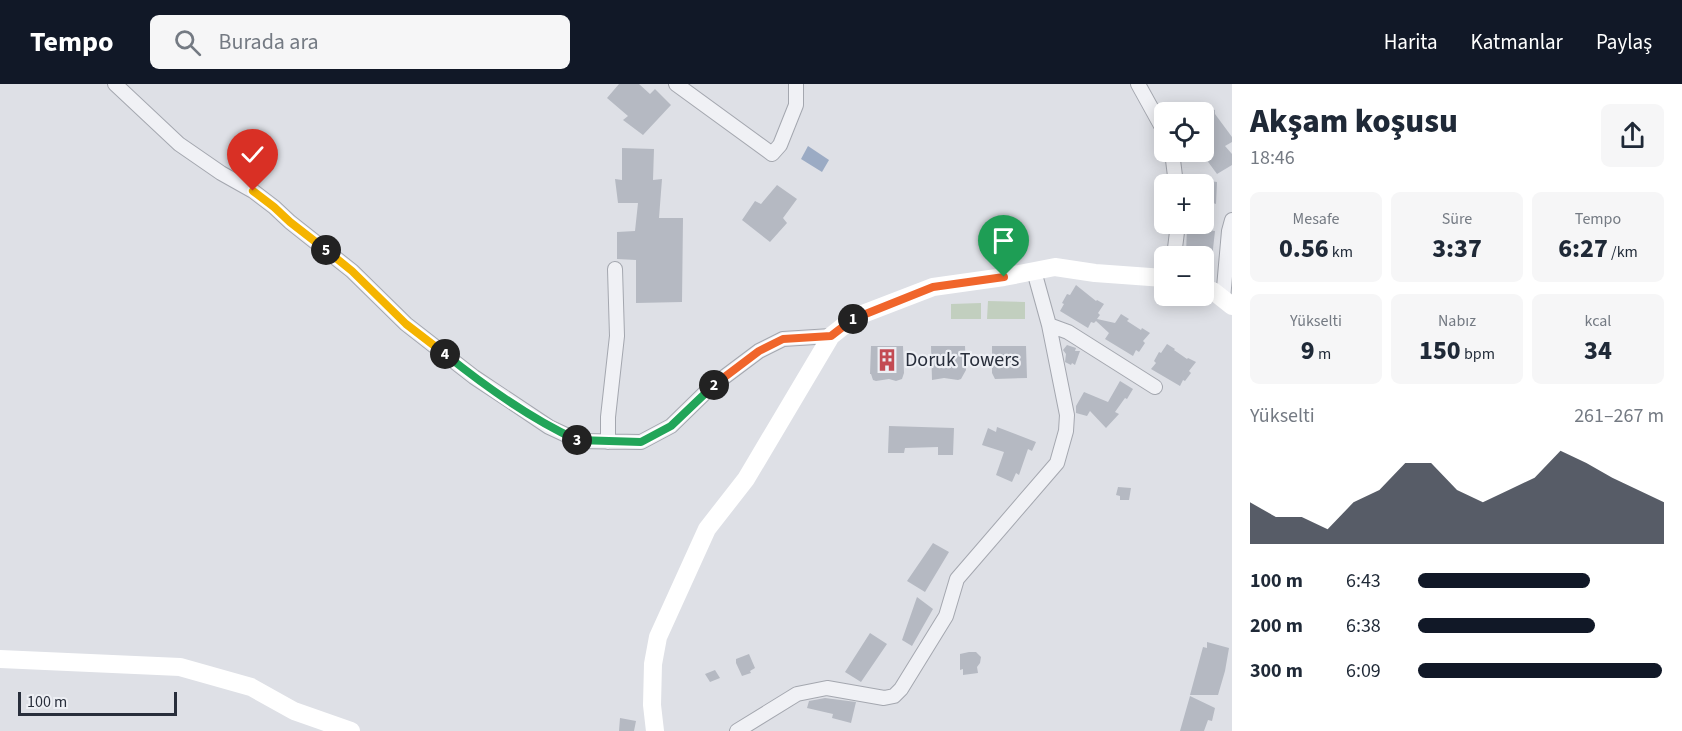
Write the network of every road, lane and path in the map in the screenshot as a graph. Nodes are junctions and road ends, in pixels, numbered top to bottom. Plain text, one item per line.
1 (115, 84) edge
2 (676, 84) edge
3 (796, 84) edge
4 (1138, 84) edge
5 (1154, 113) edge
6 (1232, 220) edge
7 (615, 269) dead end
8 (1034, 271) junction
9 (1154, 277) edge
10 (1214, 292) edge
11 (1228, 303) edge
12 (1049, 325) junction
13 (831, 336) junction
14 (1155, 387) dead end
15 (608, 442) junction
16 (0, 659) edge
17 (351, 731) edge
18 (655, 731) edge
19 (737, 731) edge

1 - 15 street
2 - 3 street
4 - 5 street
6 - 11 street
7 - 15 street
8 - 9 street
8 - 12 street
8 - 13 street
10 - 11 street
12 - 14 street
12 - 19 street
13 - 15 street
13 - 18 street
16 - 17 street

